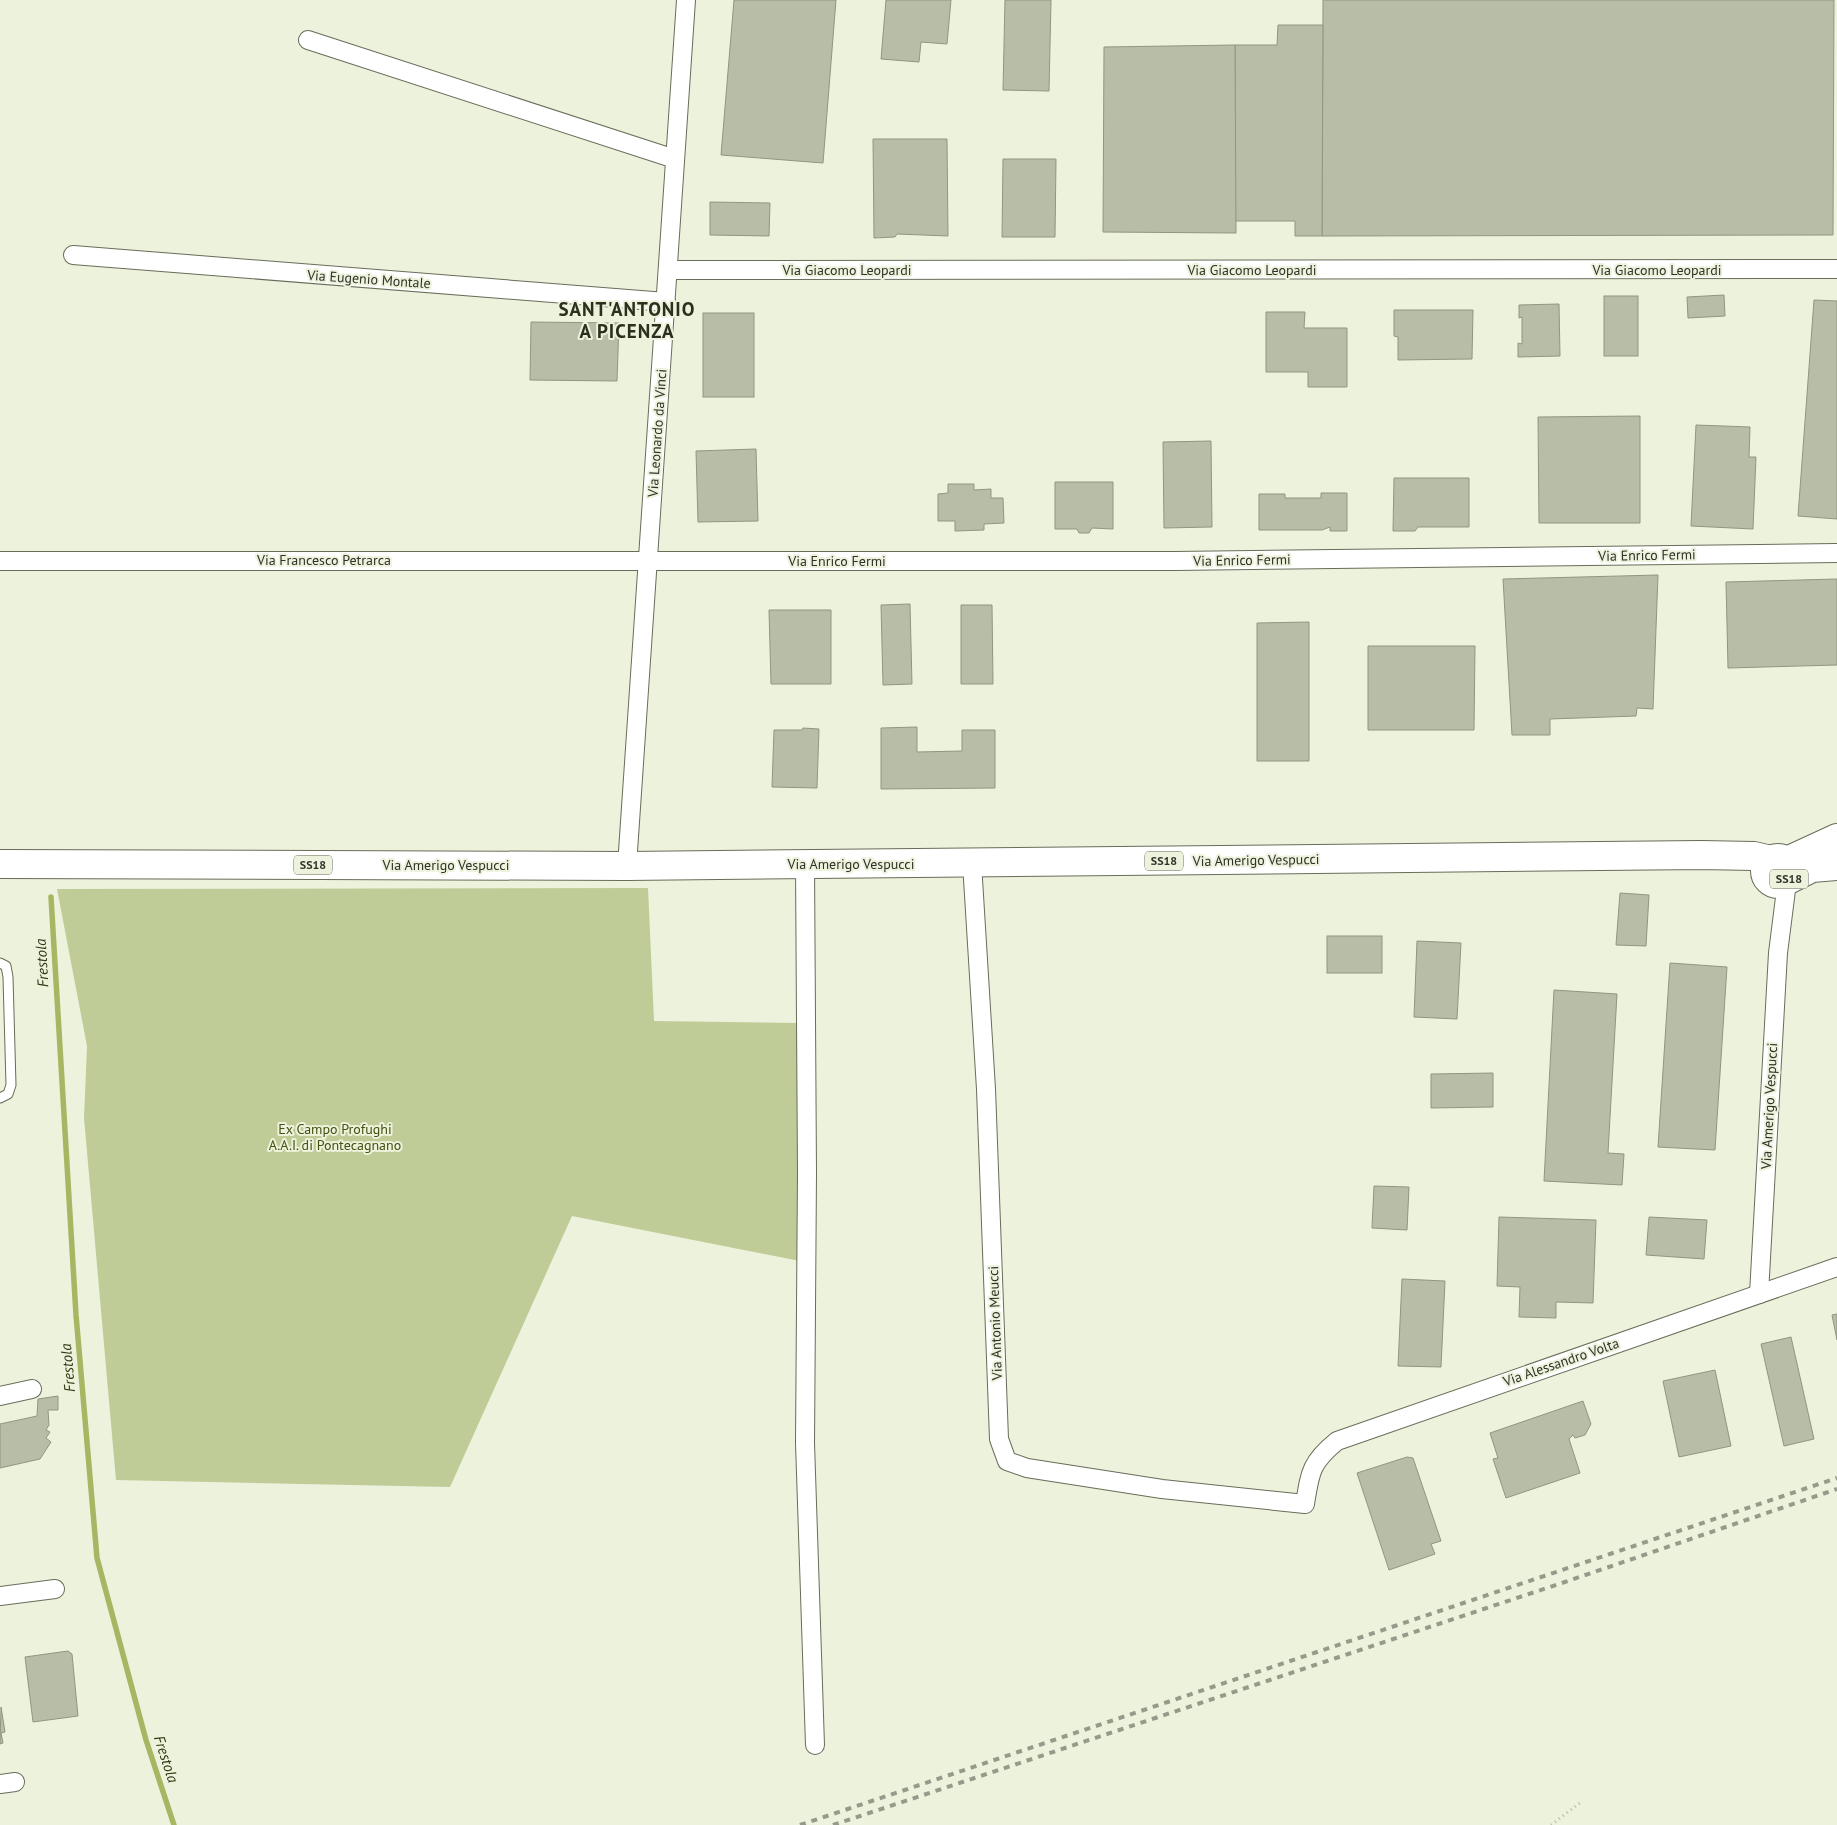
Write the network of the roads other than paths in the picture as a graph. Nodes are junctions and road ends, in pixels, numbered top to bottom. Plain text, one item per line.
1 (686, 0) edge
2 (308, 40) dead end
3 (675, 159) junction
4 (73, 256) dead end
5 (1837, 269) edge
6 (668, 270) junction
7 (666, 302) junction
8 (1837, 553) edge
9 (0, 561) edge
10 (648, 561) junction
11 (1837, 838) edge
12 (972, 863) junction
13 (0, 864) edge
14 (805, 864) junction
15 (627, 866) junction
16 (1837, 866) edge
17 (1780, 875) junction
18 (0, 963) edge
19 (0, 1098) edge
20 (1837, 1267) edge
21 (1759, 1294) junction
22 (32, 1389) dead end
23 (0, 1396) edge
24 (1308, 1484) joint
25 (55, 1589) dead end
26 (0, 1596) edge
27 (815, 1745) dead end

1 - 3 street, Via Leonardo da Vinci
2 - 3 street
3 - 6 street, Via Leonardo da Vinci
4 - 7 street, Via Eugenio Montale
5 - 6 street, Via Giacomo Leopardi
6 - 7 street, Via Leonardo da Vinci
7 - 10 street, Via Leonardo da Vinci
8 - 10 street, Via Enrico Fermi
9 - 10 street, Via Francesco Petrarca
10 - 15 street, Via Leonardo da Vinci
11 - 17 main road, SS18
12 - 14 main road, Via Amerigo Vespucci / SS18
12 - 17 main road, Via Amerigo Vespucci / SS18
12 - 24 street, Via Antonio Meucci
13 - 15 main road, Via Amerigo Vespucci / SS18
14 - 15 main road, Via Amerigo Vespucci / SS18
14 - 27 street
16 - 17 main road, SS18
17 - 21 street, Via Amerigo Vespucci
18 - 19 lane
20 - 21 street, Via Alessandro Volta
21 - 24 street, Via Alessandro Volta
22 - 23 street
25 - 26 street

